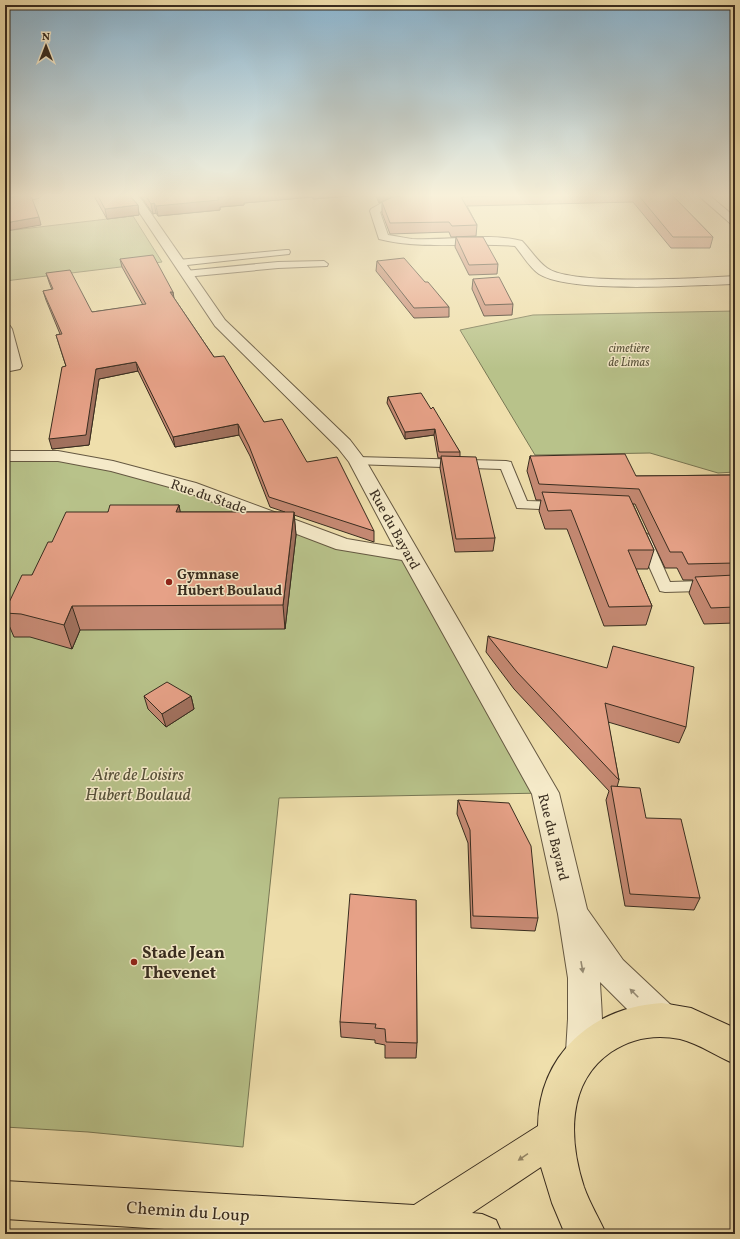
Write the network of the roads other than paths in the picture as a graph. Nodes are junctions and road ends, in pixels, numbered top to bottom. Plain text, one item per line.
1 (172, 254) edge
2 (274, 254) edge
3 (528, 254) edge
4 (324, 264) dead end
5 (182, 268) junction
6 (735, 280) edge
7 (5, 329) edge
8 (5, 368) edge
9 (5, 456) edge
10 (357, 461) junction
11 (576, 507) edge
12 (636, 523) edge
13 (409, 555) junction
14 (735, 584) edge
15 (573, 914) junction
16 (662, 1020) junction
17 (735, 1047) edge
18 (582, 1052) junction
19 (555, 1136) junction
20 (5, 1200) edge
21 (419, 1225) junction
22 (482, 1234) edge
23 (586, 1234) edge

1 - 5 street, Rue du Bayard
2 - 5 lane
3 - 6 street
4 - 5 lane
5 - 10 street, Rue du Bayard
7 - 8 street
9 - 13 street, Rue du Stade
10 - 11 lane
10 - 13 street, Rue du Bayard
12 - 14 lane
13 - 15 street, Rue du Bayard
16 -> 15 street, Rue du Bayard
15 -> 18 street, Rue du Bayard
16 - 17 main road
16 - 18 main road
18 - 19 main road
19 -> 21 main road
19 - 23 main road
20 - 21 main road, Chemin du Loup
21 - 22 main road, Chemin du Loup

